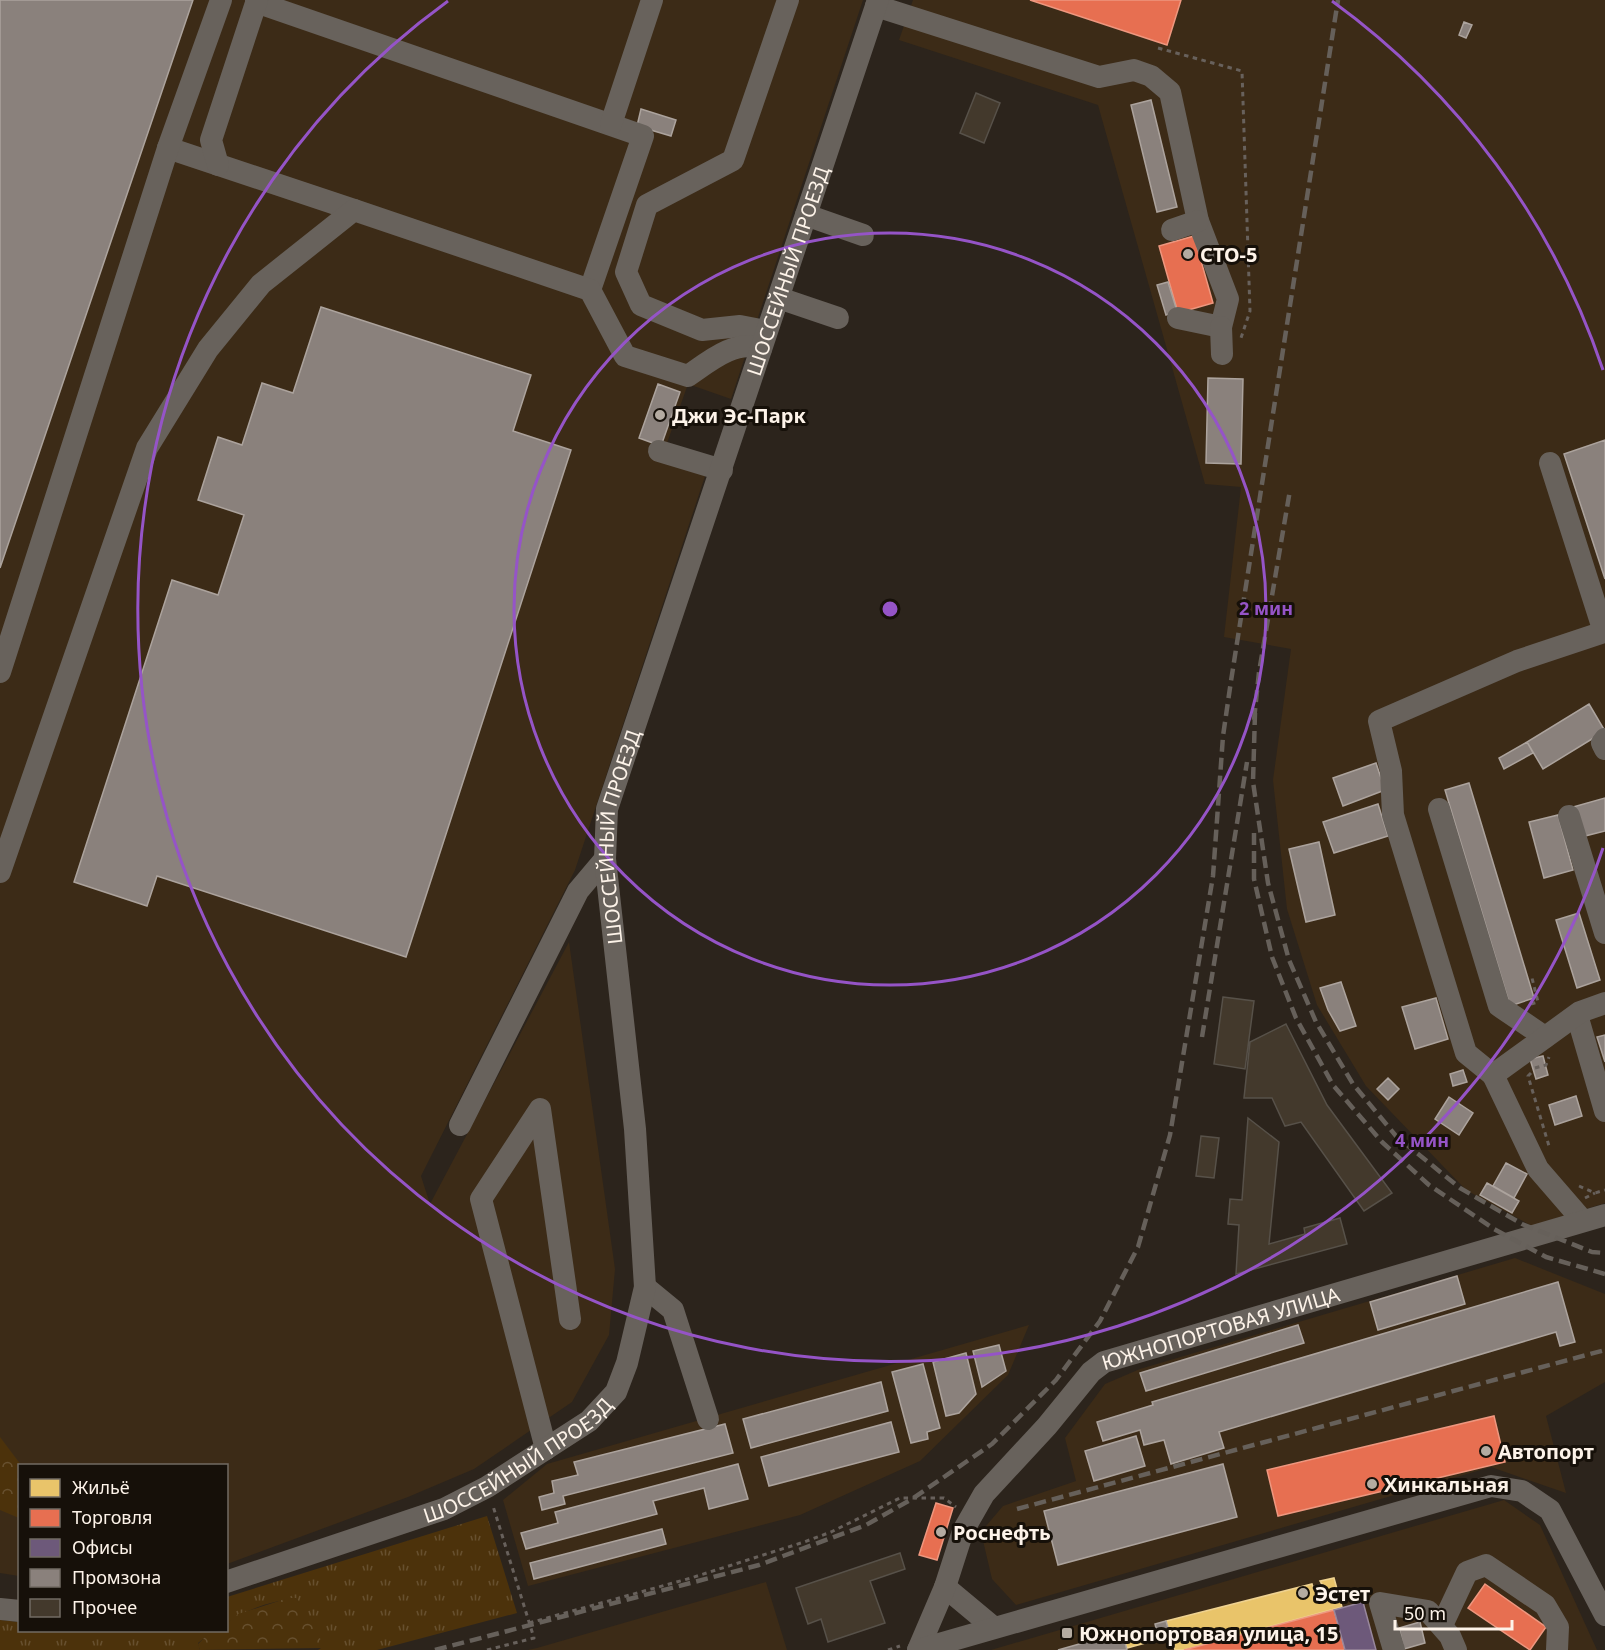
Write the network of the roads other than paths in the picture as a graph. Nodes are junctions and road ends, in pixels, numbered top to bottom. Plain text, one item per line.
1 (221, 0) edge
2 (652, 0) edge
3 (788, 0) edge
4 (257, 1) edge
5 (877, 3) edge
6 (611, 124) junction
7 (168, 148) junction
8 (218, 165) junction
9 (354, 210) junction
10 (806, 216) junction
11 (1198, 222) junction
12 (1172, 230) dead end
13 (863, 235) dead end
14 (590, 290) junction
15 (779, 298) junction
16 (838, 318) dead end
17 (1178, 318) dead end
18 (1221, 327) junction
19 (764, 340) junction
20 (1222, 354) road end
21 (659, 451) dead end
22 (1550, 463) dead end
23 (722, 470) junction
24 (1605, 632) edge
25 (0, 672) edge
26 (1605, 739) edge
27 (1605, 749) edge
28 (1439, 809) dead end
29 (1569, 816) dead end
30 (605, 859) junction
31 (0, 872) edge
32 (1605, 933) edge
33 (1605, 1003) edge
34 (1577, 1015) junction
35 (1545, 1037) junction
36 (1493, 1075) junction
37 (1605, 1111) edge
38 (460, 1125) dead end
39 (1594, 1218) edge
40 (645, 1287) junction
41 (570, 1319) dead end
42 (708, 1419) dead end
43 (546, 1449) junction
44 (984, 1494) junction
45 (956, 1513) road end
46 (228, 1581) edge
47 (945, 1587) junction
48 (0, 1609) edge
49 (18, 1611) edge
50 (1605, 1615) edge
51 (1443, 1623) dead end
52 (993, 1628) junction
53 (913, 1648) edge
54 (1394, 1650) edge
55 (1456, 1650) edge
56 (1557, 1650) edge

1 - 7 street
2 - 6 street
3 - 19 street
4 - 6 street
4 - 8 street
5 - 10 street, ШОССЕЙНЫЙ ПРОЕЗД
5 - 11 street
6 - 14 street
7 - 8 street
7 - 25 street
8 - 9 street
9 - 14 street
9 - 31 street
10 - 13 street
10 - 15 street, ШОССЕЙНЫЙ ПРОЕЗД
11 - 12 street
11 - 18 street
14 - 19 street
15 - 16 street
15 - 19 street, ШОССЕЙНЫЙ ПРОЕЗД
17 - 18 street
18 - 20 street
19 - 23 street, ШОССЕЙНЫЙ ПРОЕЗД
21 - 23 street
22 - 24 street
23 - 30 street, ШОССЕЙНЫЙ ПРОЕЗД
24 - 36 street
26 - 27 street
28 - 35 street
29 - 32 street
30 - 38 street
30 - 40 street, ШОССЕЙНЫЙ ПРОЕЗД
33 - 34 street
34 - 35 street
34 - 37 street
35 - 36 street
36 - 39 street
39 - 44 street, ЮЖНОПОРТОВАЯ УЛИЦА
40 - 42 street
40 - 43 street, ШОССЕЙНЫЙ ПРОЕЗД
41 - 43 street
43 - 46 street, ШОССЕЙНЫЙ ПРОЕЗД
44 - 45 street
44 - 47 street, ЮЖНОПОРТОВАЯ УЛИЦА
47 - 52 street
47 - 53 street, ЮЖНОПОРТОВАЯ УЛИЦА
48 - 49 street
50 - 52 street
51 - 56 street
52 - 53 street
54 - 55 street

